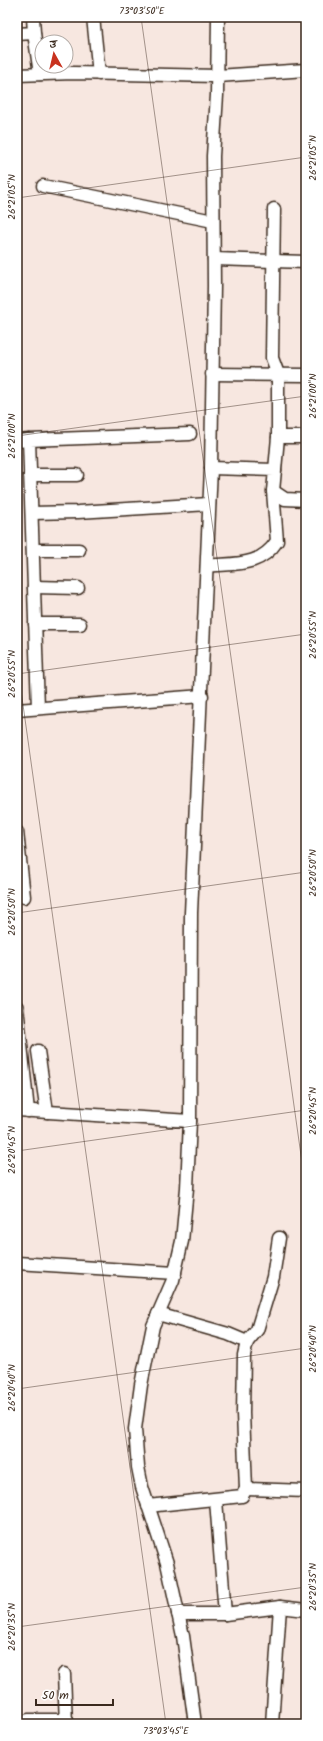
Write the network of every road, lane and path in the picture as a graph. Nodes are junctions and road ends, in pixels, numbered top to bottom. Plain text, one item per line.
1 (33, 17) edge
2 (93, 17) edge
3 (218, 17) edge
4 (34, 33) joint
5 (17, 34) edge
6 (306, 70) edge
7 (40, 74) edge
8 (74, 74) edge
9 (99, 74) junction
10 (17, 75) edge
11 (218, 76) junction
12 (44, 186) dead end
13 (274, 209) dead end
14 (213, 221) junction
15 (214, 259) junction
16 (274, 262) junction
17 (306, 262) edge
18 (212, 374) junction
19 (278, 374) junction
20 (306, 375) edge
21 (190, 434) dead end
22 (278, 437) junction
23 (306, 437) edge
24 (23, 441) edge
25 (211, 468) junction
26 (275, 470) junction
27 (30, 475) junction
28 (77, 475) dead end
29 (273, 490) junction
30 (306, 500) edge
31 (209, 504) junction
32 (32, 513) junction
33 (33, 550) junction
34 (79, 550) dead end
35 (207, 566) junction
36 (34, 587) junction
37 (78, 588) dead end
38 (35, 624) junction
39 (80, 624) dead end
40 (202, 696) junction
41 (38, 708) junction
42 (17, 710) edge
43 (17, 832) edge
44 (24, 897) dead end
45 (17, 1007) edge
46 (38, 1051) dead end
47 (22, 1111) edge
48 (48, 1112) junction
49 (190, 1121) junction
50 (279, 1238) dead end
51 (17, 1263) edge
52 (174, 1273) junction
53 (158, 1314) junction
54 (247, 1342) junction
55 (246, 1489) junction
56 (306, 1491) edge
57 (216, 1500) junction
58 (148, 1506) junction
59 (280, 1607) junction
60 (306, 1610) edge
61 (178, 1614) junction
62 (225, 1614) junction
63 (64, 1674) dead end
64 (67, 1722) edge
65 (24, 1724) edge
66 (195, 1724) edge
67 (272, 1724) edge

1 - 4 street
2 - 9 street
3 - 11 street
4 - 5 street
6 - 11 street
7 - 10 street
8 - 9 street
9 - 11 street
11 - 14 street
12 - 14 street
13 - 16 street
14 - 15 street
15 - 16 street
15 - 18 street
16 - 17 street
16 - 19 street
18 - 19 street
18 - 25 street
19 - 20 street
19 - 22 street
21 - 24 street
22 - 23 street
22 - 26 street
24 - 27 street
25 - 26 street
25 - 31 street
26 - 29 street
27 - 28 street
27 - 32 street
29 - 30 street
29 - 35 street
31 - 32 street
31 - 35 street
32 - 33 street
33 - 34 street
33 - 36 street
35 - 40 street
36 - 37 street
36 - 38 street
38 - 39 street
38 - 41 street
40 - 41 street
40 - 49 street
41 - 42 street
43 - 44 street
45 - 47 street
46 - 48 street
47 - 48 street
48 - 49 street
49 - 52 street
50 - 54 street
51 - 52 street
52 - 53 street
53 - 54 street
53 - 58 street
54 - 55 street
55 - 56 street
55 - 57 street
57 - 58 street
57 - 62 street
58 - 61 street
59 - 60 street
59 - 62 street
59 - 67 street
61 - 62 street
61 - 66 street
63 - 64 street
64 - 65 street

